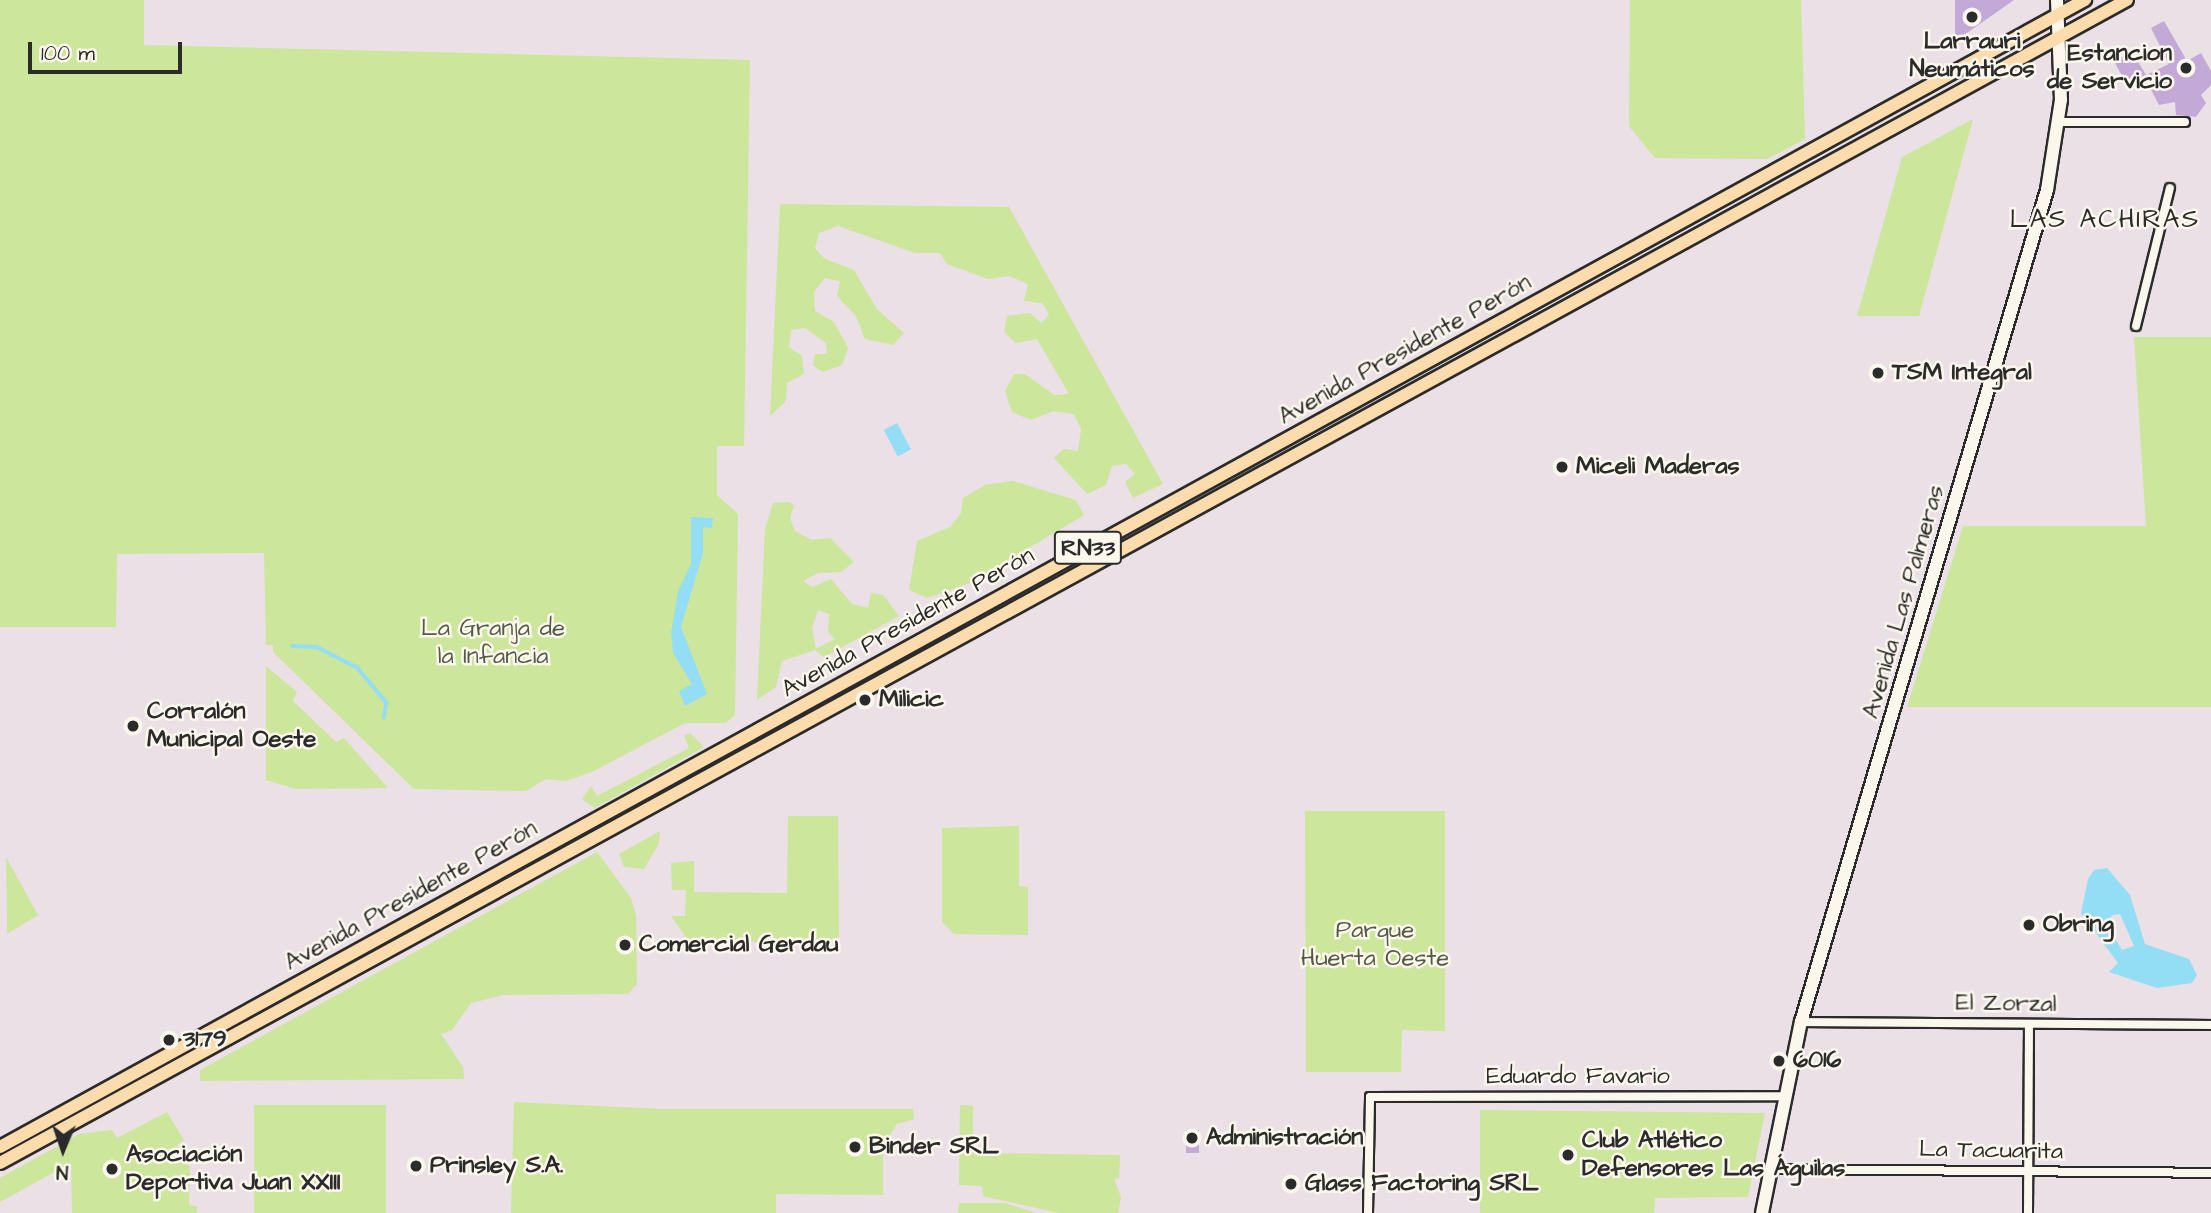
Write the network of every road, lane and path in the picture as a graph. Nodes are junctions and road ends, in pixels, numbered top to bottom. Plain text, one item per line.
1 (2057, 0) edge
2 (2085, 0) edge
3 (2127, 0) edge
4 (2057, 15) junction
5 (2059, 38) junction
6 (2059, 121) junction
7 (2185, 122) dead end
8 (2170, 188) dead end
9 (2136, 326) dead end
10 (1801, 1021) junction
11 (2029, 1024) junction
12 (2211, 1025) edge
13 (1786, 1096) junction
14 (0, 1147) edge
15 (0, 1163) edge
16 (1771, 1169) junction
17 (2028, 1171) junction
18 (2211, 1173) edge
19 (1368, 1213) edge
20 (1762, 1213) edge
21 (2028, 1213) edge

1 - 4 main road, Avenida Las Palmeras
2 - 4 main road, RN33
3 - 5 main road, RN33
4 - 5 main road, Avenida Las Palmeras
4 - 14 main road, Avenida Presidente Perón / RN33
5 - 6 main road, Avenida Las Palmeras
5 - 15 main road, Avenida Presidente Perón / RN33
6 - 7 street
6 - 10 main road, Avenida Las Palmeras
8 - 9 street
10 - 11 street, El Zorzal
10 - 13 main road, Avenida Las Palmeras
11 - 12 street, El Zorzal
11 - 17 street
13 - 16 main road, Avenida Las Palmeras
13 - 19 street, Eduardo Favario
16 - 17 street, La Tacuarita
16 - 20 main road, Avenida Las Palmeras
17 - 18 street, La Tacuarita
17 - 21 street

